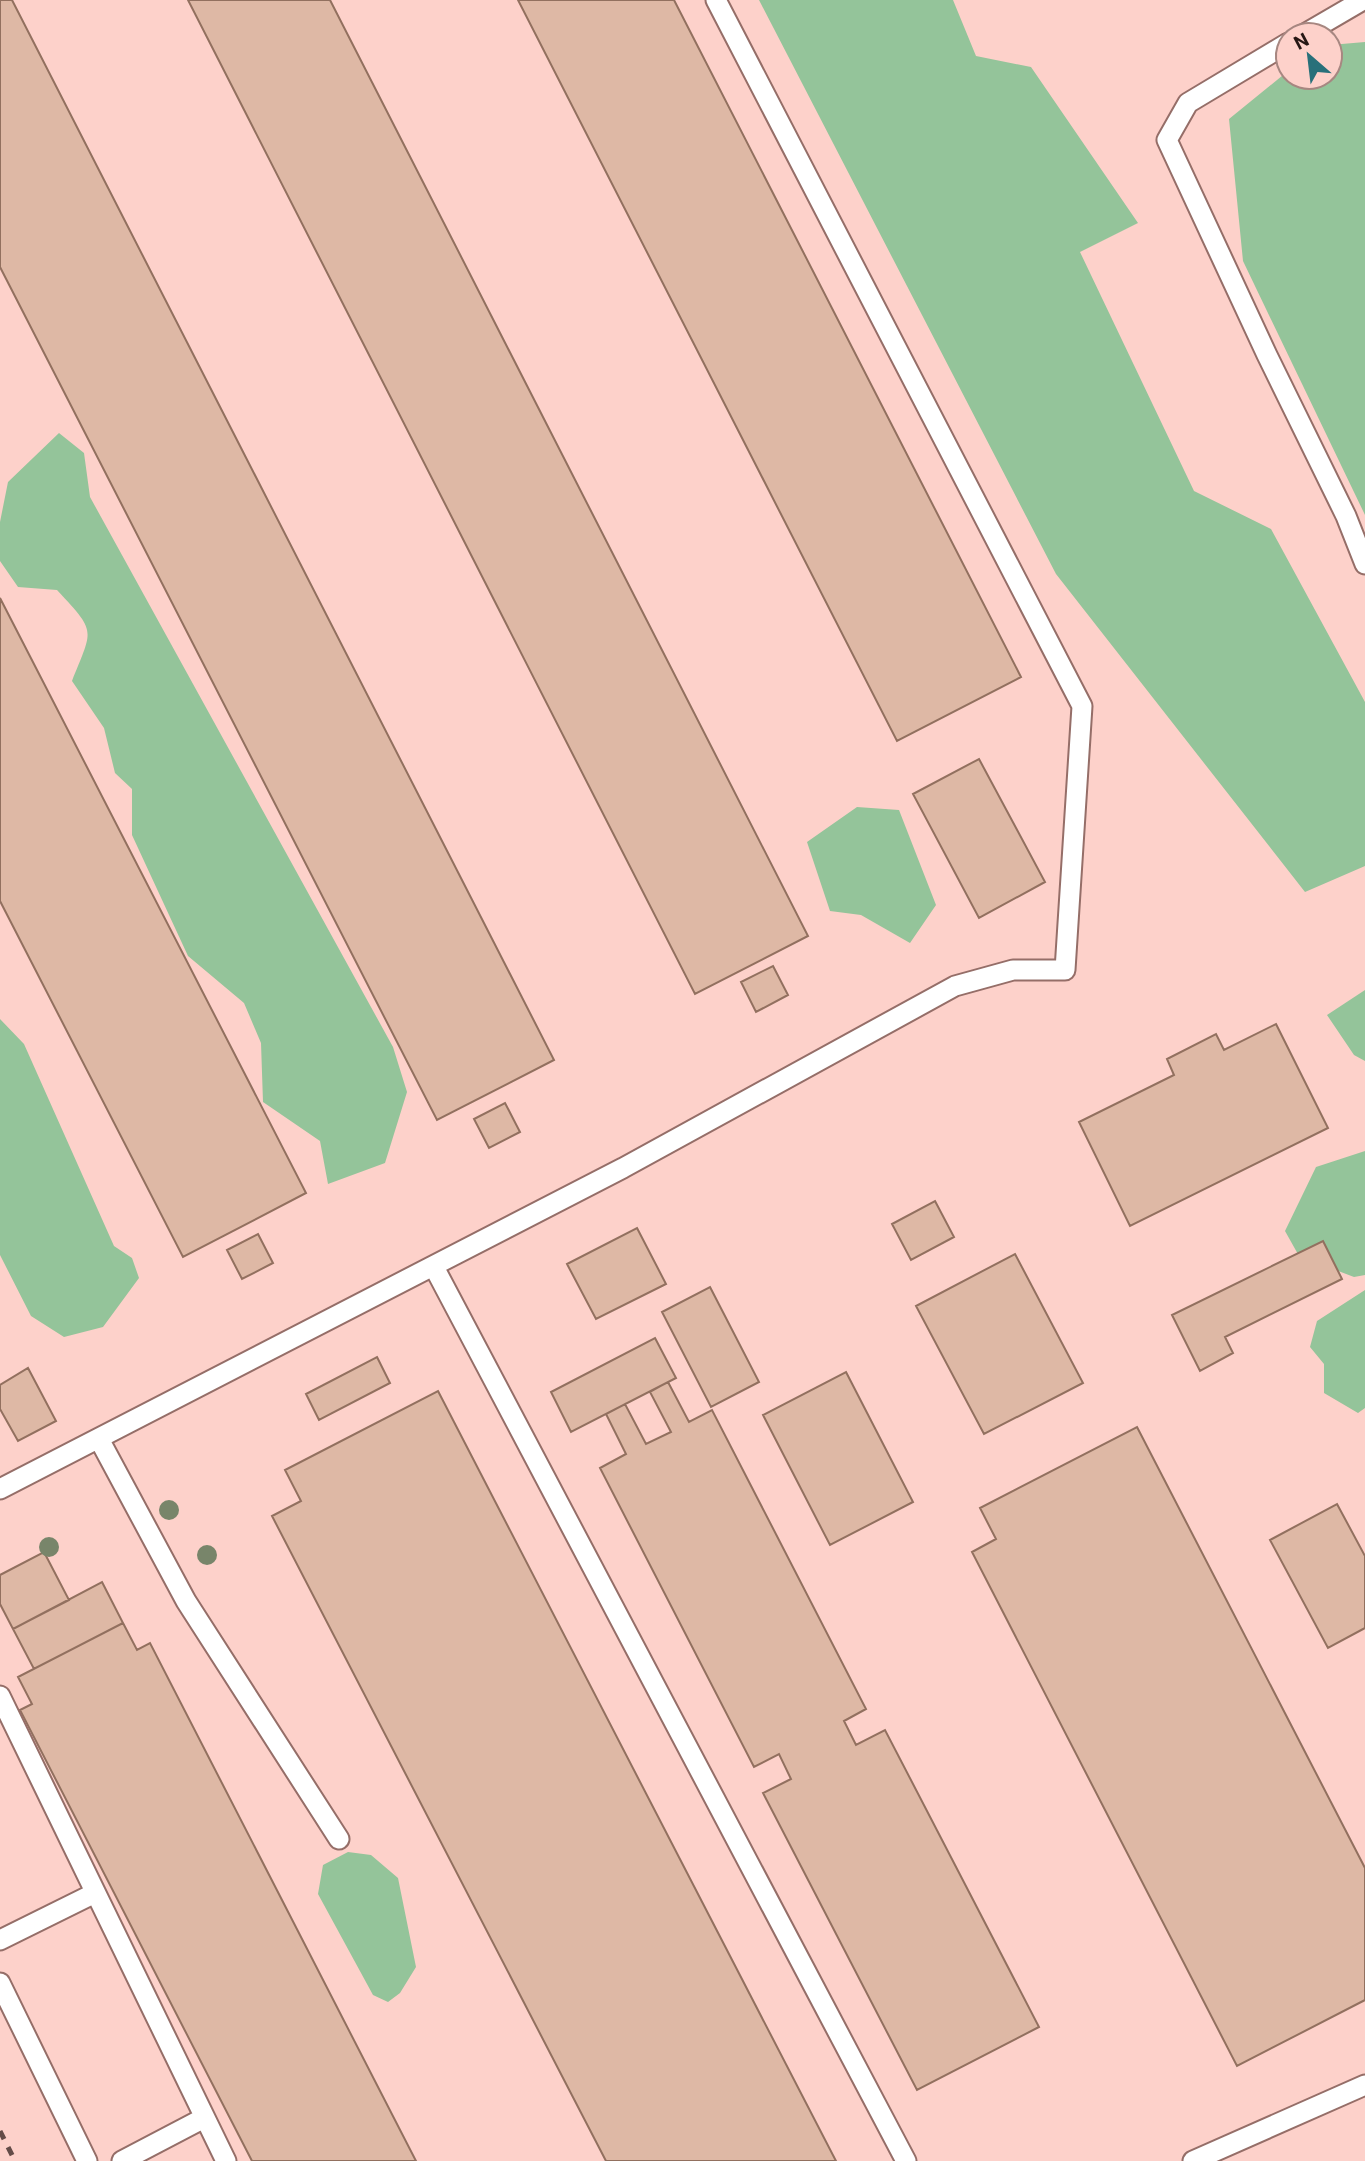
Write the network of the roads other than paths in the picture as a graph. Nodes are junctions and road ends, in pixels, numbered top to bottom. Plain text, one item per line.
1 (716, 0) edge
2 (1363, 0) edge
3 (1327, 21) edge
4 (1274, 51) edge
5 (1365, 564) edge
6 (434, 1267) junction
7 (99, 1439) junction
8 (0, 1489) edge
9 (0, 1696) edge
10 (339, 1839) dead end
11 (95, 1893) junction
12 (0, 1940) edge
13 (0, 1983) edge
14 (1365, 2085) edge
15 (204, 2118) junction
16 (87, 2161) edge
17 (122, 2161) edge
18 (226, 2161) edge
19 (906, 2161) edge
20 (1193, 2161) edge

1 - 6 lane
2 - 3 lane
4 - 5 lane
6 - 7 lane
6 - 19 lane
7 - 8 lane
7 - 10 lane
9 - 11 lane
11 - 12 lane
11 - 15 lane
13 - 16 lane
14 - 20 lane
15 - 17 lane
15 - 18 lane

